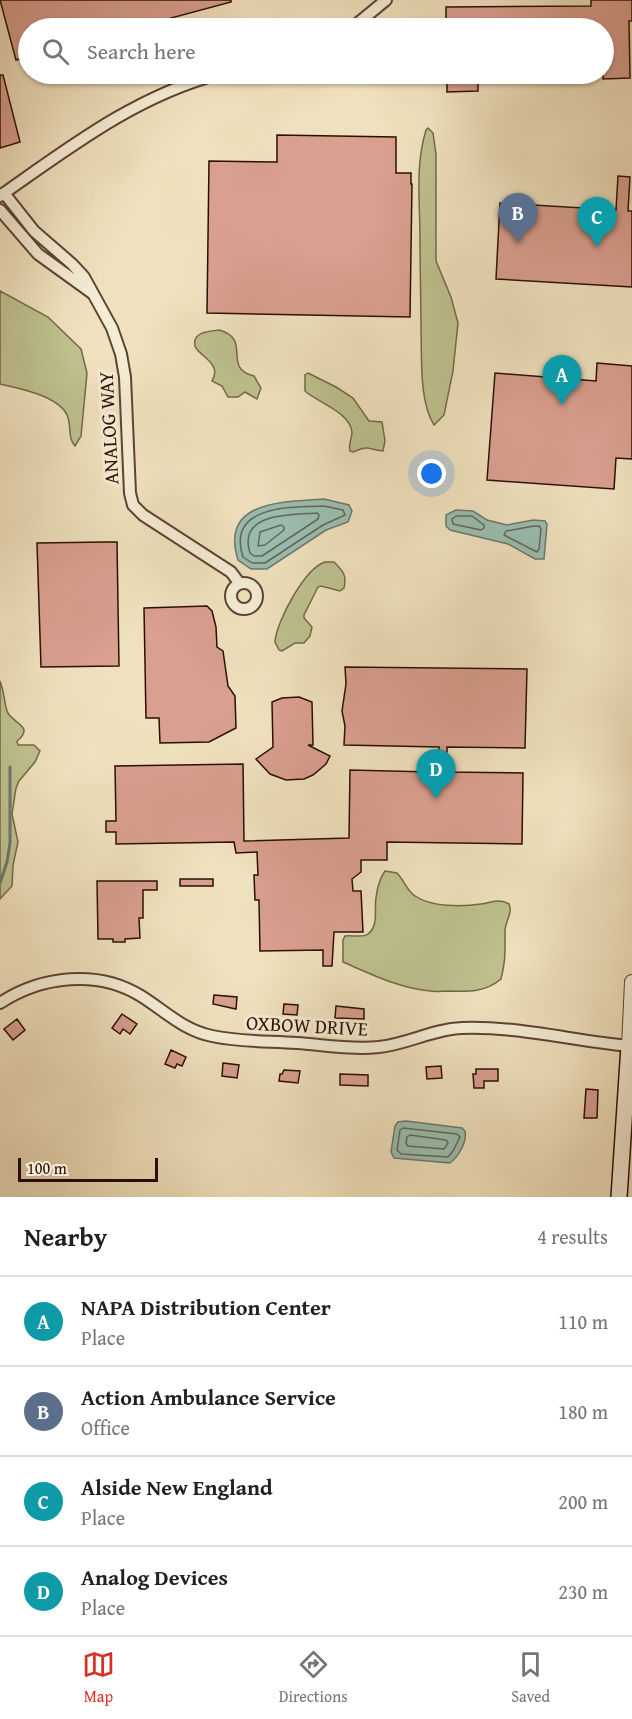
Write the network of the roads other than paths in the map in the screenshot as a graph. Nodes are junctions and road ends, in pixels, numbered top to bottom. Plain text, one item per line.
1 (386, 0) edge
2 (364, 18) edge
3 (187, 84) edge
4 (2, 194) edge
5 (0, 210) edge
6 (92, 293) junction
7 (240, 584) dead end
8 (632, 982) edge
9 (0, 1003) edge
10 (631, 1046) edge
11 (619, 1197) edge

1 - 2 street
3 - 4 street
4 - 6 street, ANALOG WAY
5 - 6 street, ANALOG WAY
6 - 7 street, ANALOG WAY
8 - 10 street
9 - 10 street, OXBOW DRIVE
10 - 11 main road

